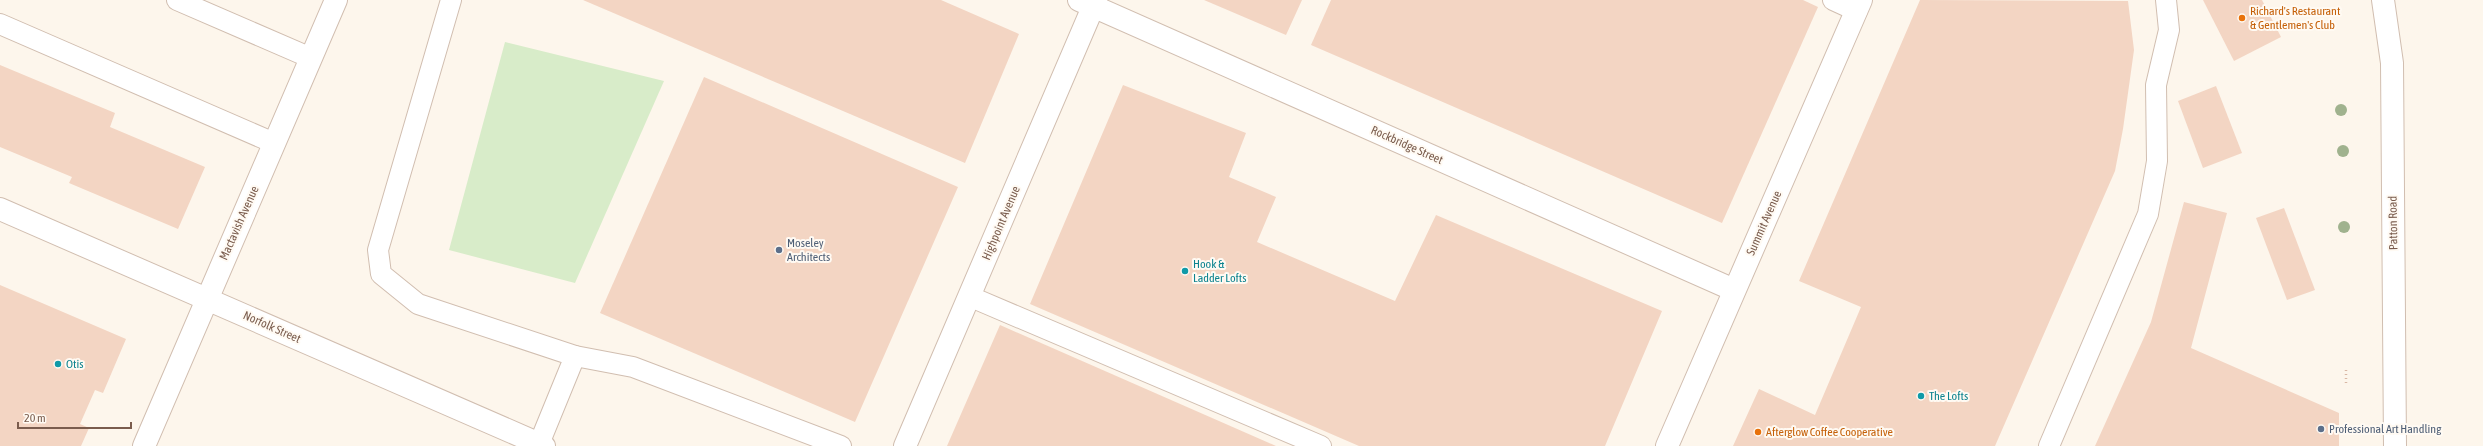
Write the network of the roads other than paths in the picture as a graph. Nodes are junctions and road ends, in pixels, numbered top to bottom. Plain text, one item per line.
1 (177, 0) edge
2 (336, 0) edge
3 (451, 0) edge
4 (1834, 0) edge
5 (2166, 0) edge
6 (2383, 0) edge
7 (1089, 2) edge
8 (1859, 5) edge
9 (0, 24) edge
10 (311, 58) junction
11 (274, 143) junction
12 (0, 209) edge
13 (1734, 290) junction
14 (970, 297) junction
15 (206, 298) junction
16 (576, 356) junction
17 (542, 445) edge
18 (144, 446) edge
19 (841, 446) edge
20 (905, 446) edge
21 (1321, 446) edge
22 (1667, 446) edge
23 (2049, 446) edge
24 (2395, 446) edge

1 - 10 lane
2 - 10 street, Mactavish Avenue
3 - 16 lane
4 - 8 lane
5 - 23 lane
6 - 24 street, Patton Road
7 - 13 street, Rockbridge Street
7 - 14 street, Highpoint Avenue
8 - 13 street, Summit Avenue
9 - 11 lane
10 - 11 street, Mactavish Avenue
11 - 15 street, Mactavish Avenue
12 - 15 street, Norfolk Street
13 - 22 street, Summit Avenue
14 - 20 street, Highpoint Avenue
14 - 21 lane
15 - 17 street, Norfolk Street
15 - 18 street, Mactavish Avenue
16 - 17 lane
16 - 19 lane

